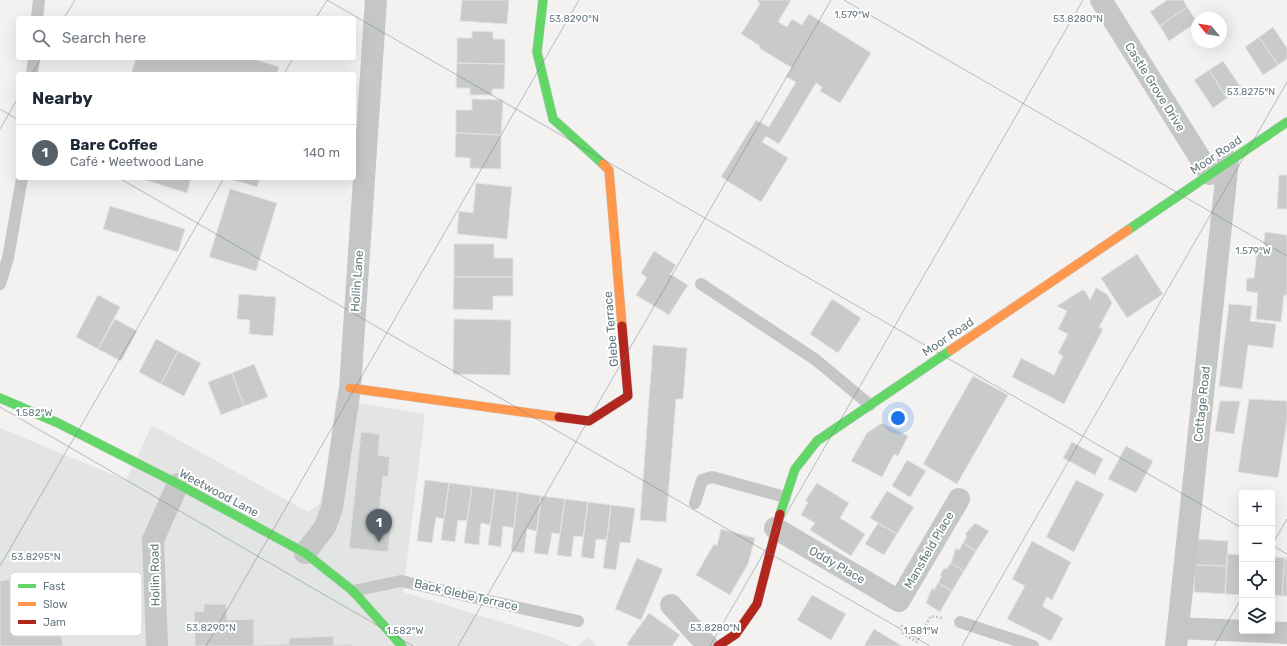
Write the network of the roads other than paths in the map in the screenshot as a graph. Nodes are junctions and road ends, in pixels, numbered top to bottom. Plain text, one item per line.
1 (39, 0) edge
2 (376, 0) edge
3 (543, 0) edge
4 (1101, 0) edge
5 (37, 16) edge
6 (363, 56) edge
7 (34, 60) edge
8 (32, 72) edge
9 (1287, 122) edge
10 (1228, 161) junction
11 (1210, 174) junction
12 (22, 180) edge
13 (0, 284) edge
14 (701, 284) dead end
15 (350, 388) junction
16 (0, 398) edge
17 (870, 405) junction
18 (178, 484) junction
19 (786, 497) junction
20 (959, 499) dead end
21 (695, 503) dead end
22 (775, 528) junction
23 (305, 553) junction
24 (353, 591) junction
25 (899, 601) joint
26 (671, 605) dead end
27 (578, 621) dead end
28 (960, 622) dead end
29 (1287, 633) edge
30 (1177, 637) edge
31 (157, 646) edge
32 (402, 646) edge
33 (708, 646) edge
34 (718, 646) edge
35 (1033, 646) edge

1 - 5 lane
2 - 6 street, Hollin Lane
3 - 15 street, Glebe Terrace
4 - 11 street, Castle Grove Drive
6 - 15 street, Hollin Lane
7 - 8 lane
9 - 10 street, Moor Road
10 - 11 street, Moor Road
10 - 30 street, Cottage Road
11 - 17 street, Moor Road
12 - 13 lane
14 - 17 lane
15 - 23 street, Hollin Lane
16 - 18 street, Weetwood Lane
17 - 19 street, Moor Road
18 - 23 street, Weetwood Lane
18 - 31 street, Hollin Road
19 - 21 lane
19 - 22 street, Moor Road
20 - 25 street, Mansfield Place
22 - 25 street, Oddy Place
22 - 34 street, Moor Road
23 - 24 street, Weetwood Lane
24 - 27 lane, Back Glebe Terrace
24 - 32 street, Weetwood Lane
26 - 33 street
28 - 35 lane
29 - 30 street

